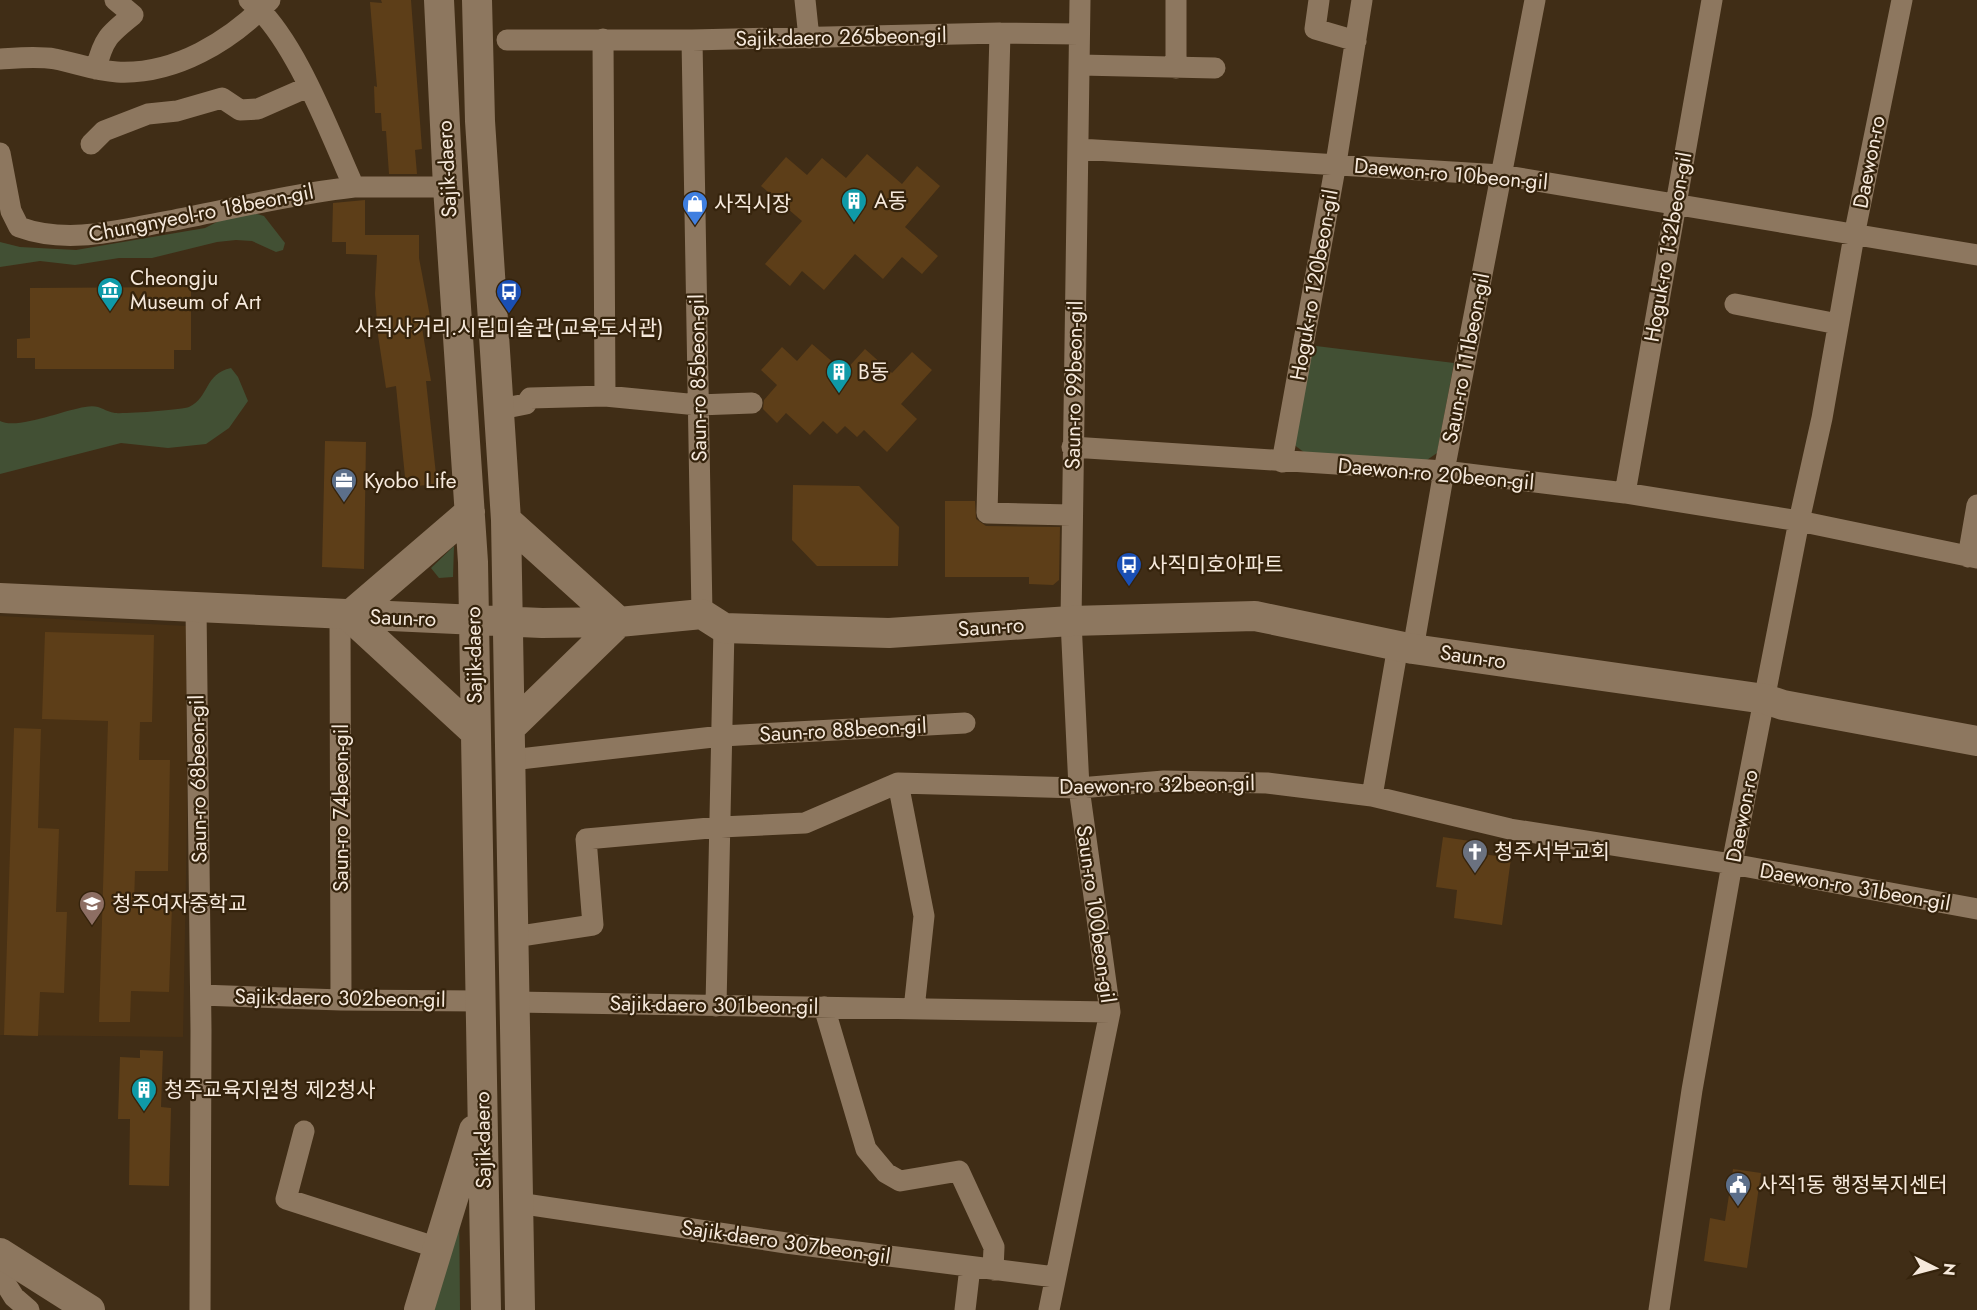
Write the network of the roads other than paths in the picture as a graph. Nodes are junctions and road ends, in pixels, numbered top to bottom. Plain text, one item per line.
1 (115, 0) edge
2 (439, 0) edge
3 (477, 0) edge
4 (805, 0) edge
5 (1080, 0) edge
6 (1176, 0) edge
7 (1319, 0) edge
8 (1362, 0) edge
9 (1535, 0) edge
10 (1712, 0) edge
11 (1902, 0) edge
12 (260, 3) edge
13 (1000, 33) junction
14 (1079, 34) junction
15 (809, 38) junction
16 (603, 39) junction
17 (507, 40) dead end
18 (692, 40) junction
19 (1356, 41) junction
20 (0, 59) edge
21 (1080, 66) junction
22 (1176, 68) junction
23 (1215, 68) dead end
24 (96, 69) junction
25 (308, 87) junction
26 (91, 144) dead end
27 (1079, 149) junction
28 (0, 153) edge
29 (1336, 164) junction
30 (1501, 175) junction
31 (354, 187) junction
32 (448, 187) junction
33 (1675, 205) junction
34 (1854, 236) junction
35 (1977, 255) edge
36 (1735, 304) dead end
37 (1838, 324) junction
38 (605, 396) junction
39 (752, 403) dead end
40 (698, 405) junction
41 (500, 409) junction
42 (1072, 447) junction
43 (1282, 462) junction
44 (1444, 471) junction
45 (1625, 493) junction
46 (1977, 505) edge
47 (470, 512) junction
48 (1071, 515) junction
49 (506, 520) junction
50 (1799, 521) junction
51 (1972, 558) edge
52 (0, 598) edge
53 (195, 607) junction
54 (344, 615) junction
55 (473, 620) junction
56 (713, 621) junction
57 (1071, 621) junction
58 (508, 622) junction
59 (619, 622) junction
60 (1406, 647) junction
61 (1765, 699) junction
62 (964, 723) dead end
63 (510, 728) junction
64 (475, 732) junction
65 (722, 736) junction
66 (1977, 741) edge
67 (511, 760) junction
68 (898, 783) junction
69 (1079, 788) junction
70 (1372, 796) junction
71 (721, 827) junction
72 (1732, 864) junction
73 (1977, 909) edge
74 (514, 937) junction
75 (201, 994) junction
76 (342, 1000) junction
77 (480, 1001) junction
78 (515, 1002) junction
79 (716, 1006) junction
80 (824, 1007) junction
81 (914, 1009) junction
82 (1110, 1012) junction
83 (482, 1104) junction
84 (304, 1131) dead end
85 (518, 1203) junction
86 (438, 1248) junction
87 (0, 1253) edge
88 (970, 1267) junction
89 (993, 1270) junction
90 (0, 1275) edge
91 (1055, 1277) junction
92 (29, 1310) edge
93 (90, 1310) edge
94 (200, 1310) edge
95 (419, 1310) edge
96 (486, 1310) edge
97 (520, 1310) edge
98 (965, 1310) edge
99 (1049, 1310) edge
100 (1659, 1310) edge

1 - 24 street
2 - 32 street, Sajik-daero
3 - 41 street, Sajik-daero
4 - 15 street
5 - 14 street, Saun-ro 99beon-gil
6 - 22 street
7 - 19 street
8 - 19 street, Hoguk-ro 120beon-gil
9 - 30 street, Saun-ro 111beon-gil
10 - 33 street, Hoguk-ro 132beon-gil
11 - 34 street, Daewon-ro
12 - 24 street
12 - 25 street
13 - 14 street, Sajik-daero 265beon-gil
13 - 15 street, Sajik-daero 265beon-gil
13 - 48 street
14 - 21 street, Saun-ro 99beon-gil
15 - 18 street, Sajik-daero 265beon-gil
16 - 17 street, Sajik-daero 265beon-gil
16 - 18 street, Sajik-daero 265beon-gil
16 - 38 street
18 - 40 street, Saun-ro 85beon-gil
19 - 29 street, Hoguk-ro 120beon-gil
20 - 24 street
21 - 22 street
21 - 27 street, Saun-ro 99beon-gil
22 - 23 street
25 - 26 street
25 - 31 street
27 - 29 street, Daewon-ro 10beon-gil
27 - 42 street, Saun-ro 99beon-gil
28 - 31 street, Chungnyeol-ro 18beon-gil
29 - 30 street, Daewon-ro 10beon-gil
29 - 43 street, Hoguk-ro 120beon-gil
30 - 33 street, Daewon-ro 10beon-gil
30 - 44 street, Saun-ro 111beon-gil
31 - 32 street, Chungnyeol-ro 18beon-gil
32 - 47 street, Sajik-daero
33 - 34 street, Daewon-ro 10beon-gil
33 - 45 street, Hoguk-ro 132beon-gil
34 - 35 street, Daewon-ro 10beon-gil
34 - 37 street, Daewon-ro
36 - 37 street
37 - 50 street, Daewon-ro
38 - 40 street
38 - 41 street
39 - 40 street
40 - 56 street, Saun-ro 85beon-gil
41 - 49 street, Sajik-daero
42 - 43 street, Daewon-ro 20beon-gil
42 - 48 street, Saun-ro 99beon-gil
43 - 44 street, Daewon-ro 20beon-gil
44 - 45 street, Daewon-ro 20beon-gil
44 - 60 street, Saun-ro 111beon-gil
45 - 50 street, Daewon-ro 20beon-gil
46 - 51 street
47 - 54 street
47 - 55 street, Sajik-daero
48 - 57 street, Saun-ro 99beon-gil
49 - 58 street, Sajik-daero
49 - 59 street
50 - 51 street, Daewon-ro 20beon-gil
50 - 61 street, Daewon-ro
52 - 53 street, Saun-ro
53 - 54 street, Saun-ro
53 - 75 street, Saun-ro 68beon-gil
54 - 55 street, Saun-ro
54 - 64 street
54 - 76 street, Saun-ro 74beon-gil
55 - 58 street, Saun-ro
55 - 64 street, Sajik-daero
56 - 57 street, Saun-ro
56 - 59 street, Saun-ro
56 - 65 street
57 - 60 street, Saun-ro
57 - 69 street, Saun-ro 100beon-gil
58 - 59 street, Saun-ro
58 - 63 street, Sajik-daero
59 - 63 street
60 - 61 street, Saun-ro
60 - 70 street, Saun-ro 111beon-gil
61 - 66 street, Saun-ro
61 - 72 street, Daewon-ro
62 - 65 street, Saun-ro 88beon-gil
63 - 67 street, Sajik-daero
64 - 77 street, Sajik-daero
65 - 67 street
65 - 71 street
67 - 74 street, Sajik-daero
68 - 69 street, Daewon-ro 32beon-gil
68 - 71 street, Daewon-ro 32beon-gil
68 - 81 street
69 - 70 street, Daewon-ro 32beon-gil
69 - 82 street, Saun-ro 100beon-gil
70 - 72 street, Daewon-ro 32beon-gil
71 - 74 street
71 - 79 street
72 - 73 street, Daewon-ro 31beon-gil
72 - 100 street, Daewon-ro
74 - 78 street, Sajik-daero
75 - 76 street, Sajik-daero 302beon-gil
75 - 94 street, Saun-ro 68beon-gil
76 - 77 street, Sajik-daero 302beon-gil
77 - 83 street, Sajik-daero
78 - 79 street, Sajik-daero 301beon-gil
78 - 85 street, Sajik-daero
79 - 80 street, Sajik-daero 301beon-gil
80 - 81 street, Sajik-daero 301beon-gil
80 - 89 street
81 - 82 street, Sajik-daero 301beon-gil
82 - 91 street, Saun-ro 100beon-gil
83 - 86 street
83 - 96 street, Sajik-daero
84 - 86 street
85 - 88 street, Sajik-daero 307beon-gil
85 - 97 street, Sajik-daero
86 - 95 street
87 - 93 street
88 - 89 street, Sajik-daero 307beon-gil
88 - 98 street
89 - 91 street, Sajik-daero 307beon-gil
90 - 92 street
91 - 99 street, Saun-ro 100beon-gil

